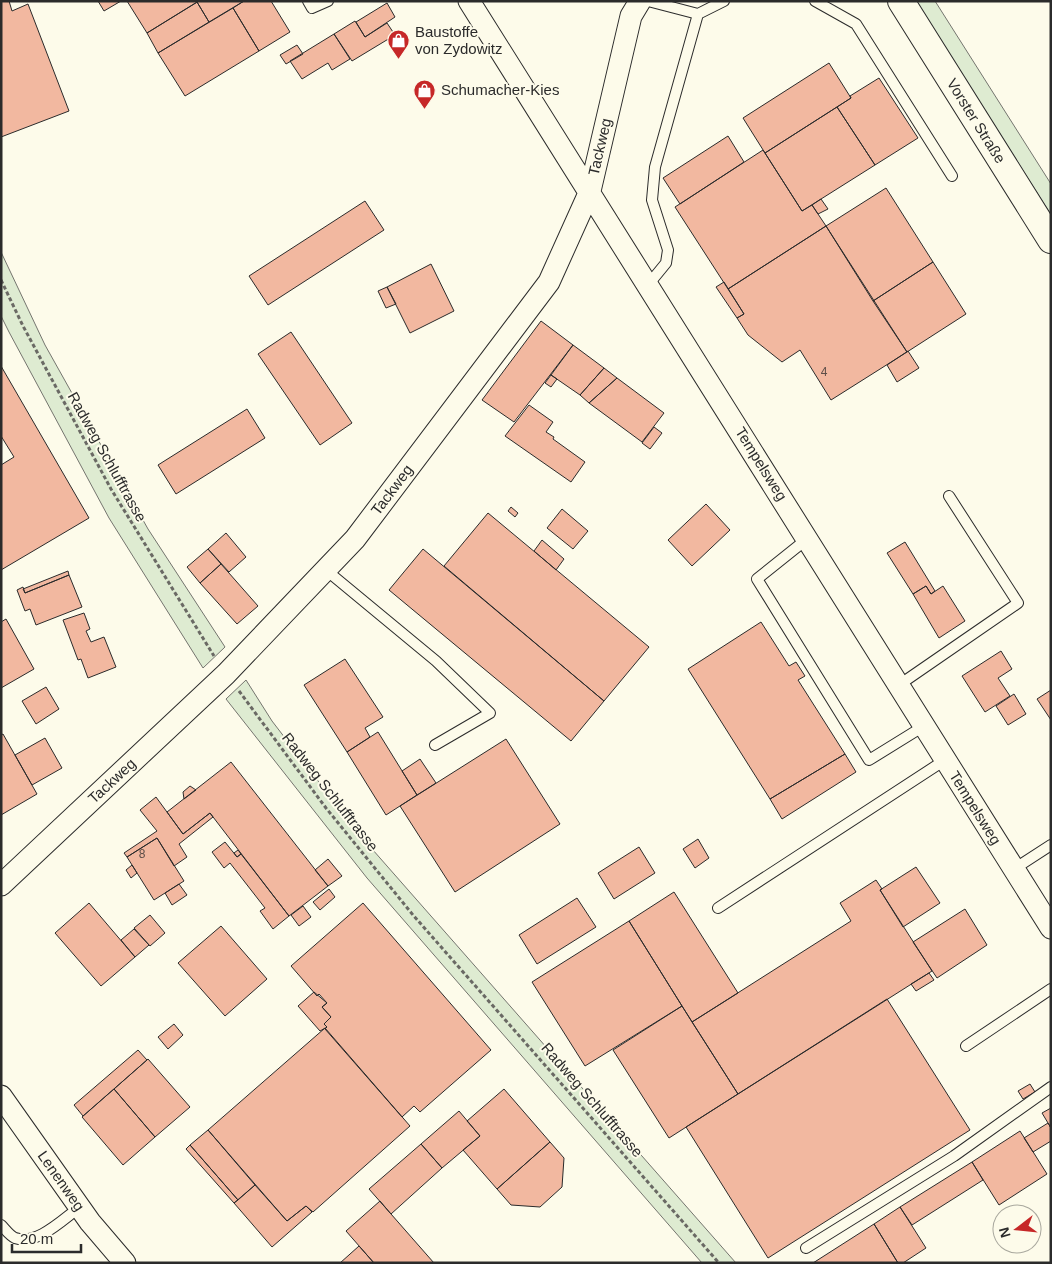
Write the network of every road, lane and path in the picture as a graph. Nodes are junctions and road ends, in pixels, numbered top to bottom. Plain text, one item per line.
1 (308, 1) edge
2 (328, 1) edge
3 (469, 1) edge
4 (640, 1) edge
5 (648, 1) edge
6 (724, 1) edge
7 (815, 1) edge
8 (901, 1) edge
9 (698, 14) junction
10 (952, 176) dead end
11 (590, 191) junction
12 (1051, 240) edge
13 (1, 280) edge
14 (648, 285) junction
15 (949, 496) dead end
16 (807, 539) junction
17 (326, 570) junction
18 (226, 674) junction
19 (899, 685) junction
20 (924, 726) junction
21 (435, 745) dead end
22 (946, 760) junction
23 (1051, 845) edge
24 (1014, 869) junction
25 (1, 884) edge
26 (718, 908) dead end
27 (1051, 928) edge
28 (1051, 989) edge
29 (966, 1046) dead end
30 (1051, 1087) edge
31 (1, 1096) edge
32 (80, 1207) junction
33 (1, 1225) edge
34 (806, 1248) dead end
35 (125, 1263) edge
36 (719, 1263) edge

1 - 2 lane
3 - 11 street, Tempelsweg
4 - 11 street, Tackweg
5 - 9 lane
6 - 9 lane
7 - 10 lane
8 - 12 street, Vorster Straße
9 - 14 lane
11 - 14 street, Tempelsweg
11 - 17 street, Tackweg
13 - 18 path, Radweg Schlufftrasse
14 - 16 street, Tempelsweg
15 - 19 lane
16 - 19 street, Tempelsweg
16 - 20 lane
17 - 18 street, Tackweg
17 - 21 lane
18 - 25 street, Tackweg
18 - 36 path, Radweg Schlufftrasse
19 - 20 street, Tempelsweg
20 - 22 street, Tempelsweg
22 - 24 street, Tempelsweg
22 - 26 lane
23 - 24 lane
24 - 27 street, Tempelsweg
28 - 29 lane
30 - 34 lane
31 - 32 street, Lenenweg
32 - 33 lane
32 - 35 street, Lenenweg

